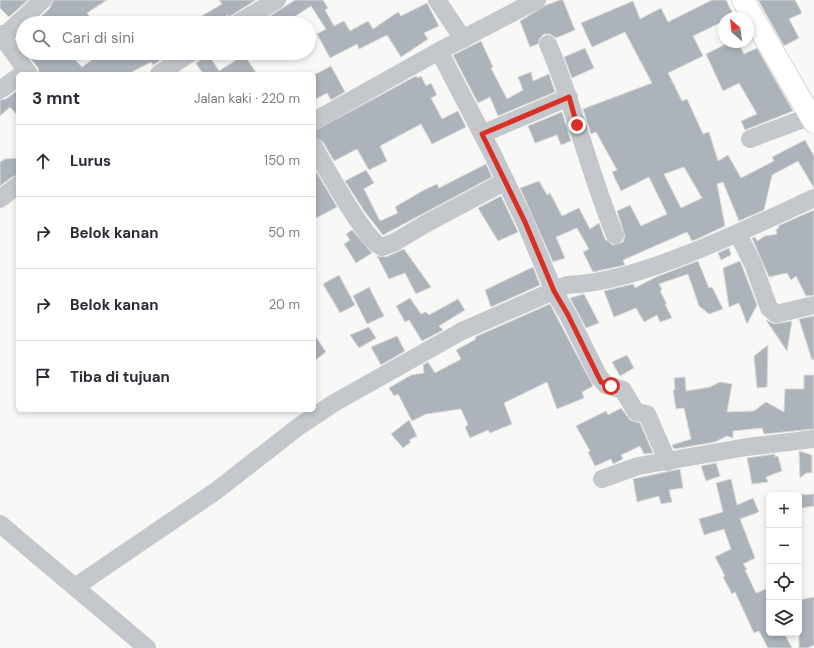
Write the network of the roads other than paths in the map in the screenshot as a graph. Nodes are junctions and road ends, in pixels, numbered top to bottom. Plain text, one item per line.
1 (44, 0) edge
2 (277, 0) edge
3 (437, 0) edge
4 (537, 0) edge
5 (742, 0) edge
6 (25, 16) edge
7 (250, 16) edge
8 (16, 23) edge
9 (1, 36) edge
10 (463, 39) junction
11 (548, 44) dead end
12 (439, 51) junction
13 (180, 60) edge
14 (23, 72) edge
15 (162, 72) edge
16 (16, 79) edge
17 (0, 90) edge
18 (569, 97) junction
19 (316, 119) edge
20 (812, 119) edge
21 (482, 134) junction
22 (750, 140) dead end
23 (316, 150) edge
24 (506, 181) junction
25 (16, 187) edge
26 (814, 198) edge
27 (0, 199) edge
28 (738, 234) junction
29 (615, 235) dead end
30 (554, 291) junction
31 (814, 305) edge
32 (814, 439) edge
33 (668, 462) junction
34 (602, 479) dead end
35 (0, 524) edge
36 (75, 587) junction
37 (147, 648) edge

1 - 6 street
2 - 7 street
3 - 10 street
4 - 10 street
5 - 20 main road
8 - 9 street
9 - 14 street
10 - 12 street
11 - 18 street
12 - 19 street
12 - 21 street
13 - 15 street
16 - 17 street
18 - 21 street
18 - 29 street
20 - 22 street
21 - 24 street
23 - 24 street
24 - 30 street
25 - 27 street
26 - 28 street
28 - 30 street
28 - 31 street
30 - 33 street
30 - 36 street
32 - 33 street
33 - 34 street
35 - 36 street
36 - 37 street

